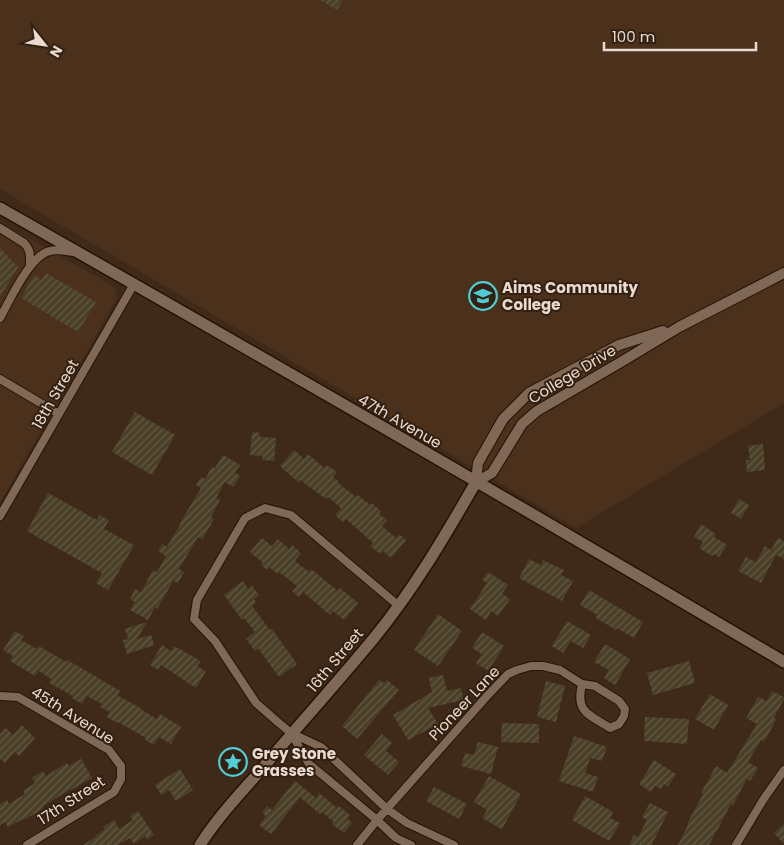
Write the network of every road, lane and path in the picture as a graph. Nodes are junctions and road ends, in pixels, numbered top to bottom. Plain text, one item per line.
1 (0, 208) edge
2 (0, 228) edge
3 (78, 252) junction
4 (30, 265) junction
5 (784, 273) edge
6 (134, 284) junction
7 (0, 318) edge
8 (679, 327) junction
9 (0, 378) edge
10 (59, 414) junction
11 (476, 482) junction
12 (0, 516) edge
13 (399, 606) junction
14 (784, 662) edge
15 (582, 684) junction
16 (0, 696) edge
17 (292, 733) junction
18 (784, 770) edge
19 (121, 772) joint
20 (387, 809) junction
21 (377, 820) junction
22 (445, 843) edge
23 (27, 845) edge
24 (200, 845) edge
25 (357, 845) edge
26 (411, 845) edge
27 (454, 845) edge
28 (736, 845) edge

1 - 3 main road, 47th Avenue
2 - 4 street
3 - 4 street
3 - 6 main road, 47th Avenue
4 - 7 street
5 - 8 street, College Drive
6 - 10 street, 18th Street
6 - 11 main road, 47th Avenue
8 - 11 street, College Drive
8 - 11 street, College Drive
9 - 10 street
10 - 12 street, 18th Street
11 - 13 main road, 16th Street
11 - 14 main road, 47th Avenue
13 - 17 main road, 16th Street
13 - 17 street
15 - 15 street, Pioneer Lane
15 - 20 street, Pioneer Lane
16 - 19 street, 45th Avenue
17 - 20 street
17 - 21 street
17 - 24 main road, 16th Street
18 - 28 street
19 - 23 street, 17th Street
20 - 21 street, Pioneer Lane
20 - 22 street
21 - 25 street, Pioneer Lane
21 - 26 street
22 - 27 street

